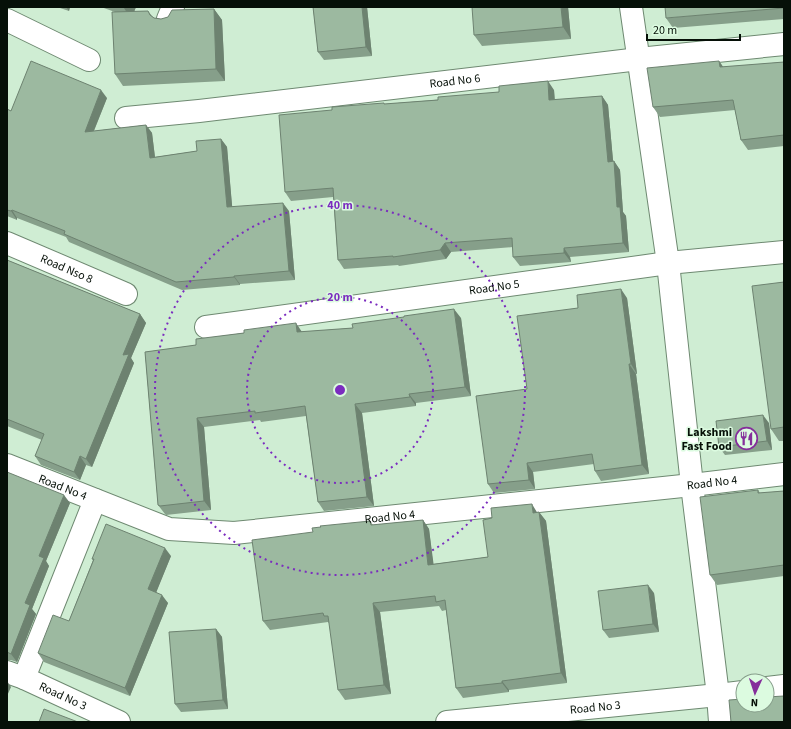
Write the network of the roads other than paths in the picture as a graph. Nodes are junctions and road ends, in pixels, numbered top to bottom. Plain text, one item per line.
1 (631, 7) edge
2 (7, 20) edge
3 (784, 44) edge
4 (639, 59) junction
5 (89, 60) dead end
6 (126, 118) dead end
7 (7, 243) edge
8 (784, 252) edge
9 (668, 263) junction
10 (126, 294) dead end
11 (206, 327) dead end
12 (7, 464) edge
13 (784, 474) edge
14 (692, 485) junction
15 (95, 500) junction
16 (15, 675) edge
17 (735, 693) edge
18 (718, 695) junction
19 (119, 722) edge
20 (447, 722) edge
21 (720, 722) edge

1 - 4 street
2 - 5 street
3 - 4 street, Road No 6
4 - 6 street, Road No 6
4 - 9 street
7 - 10 street, Road Nso 8
8 - 9 street, Road No 5
9 - 11 street, Road No 5
9 - 14 street
12 - 15 street, Road No 4
13 - 14 street, Road No 4
14 - 15 street, Road No 4
14 - 18 street
15 - 16 street
16 - 19 street, Road No 3
17 - 18 street, Road No 3
18 - 20 street, Road No 3
18 - 21 street

